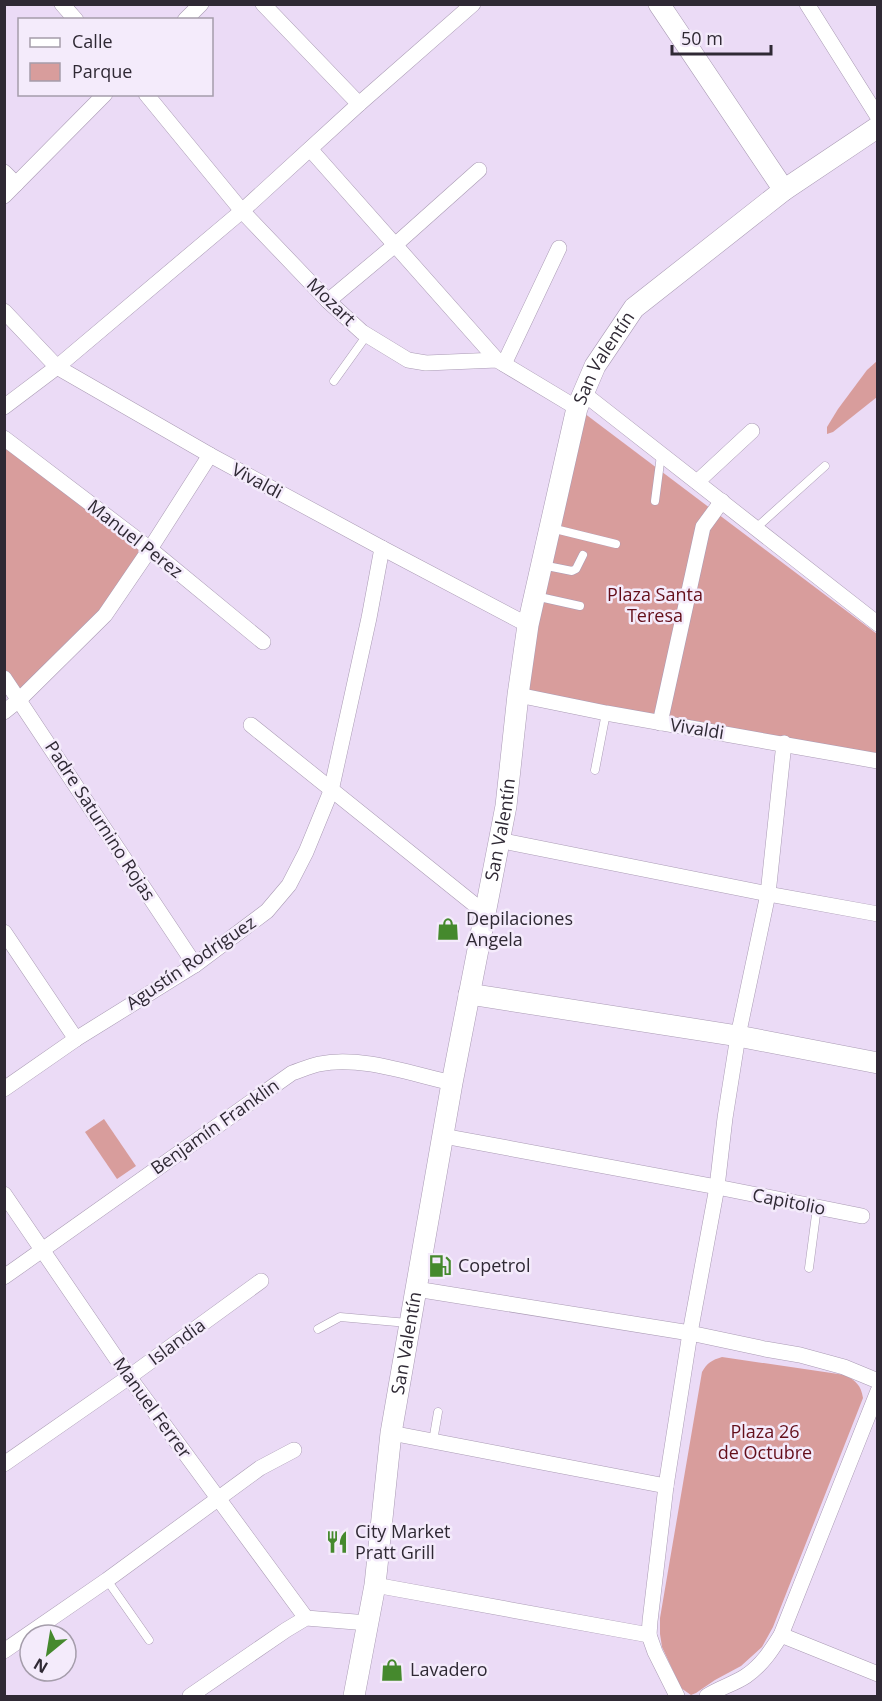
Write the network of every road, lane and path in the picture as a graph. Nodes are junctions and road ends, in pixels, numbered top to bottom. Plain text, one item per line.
1 (62, 4) edge
2 (201, 4) edge
3 (263, 4) edge
4 (659, 4) edge
5 (807, 4) edge
6 (473, 5) edge
7 (74, 18) edge
8 (187, 18) edge
9 (103, 96) edge
10 (148, 96) edge
11 (358, 104) junction
12 (878, 117) edge
13 (878, 126) edge
14 (310, 149) junction
15 (479, 170) dead end
16 (4, 172) edge
17 (16, 184) junction
18 (784, 190) junction
19 (4, 196) edge
20 (242, 211) junction
21 (394, 245) junction
22 (559, 248) dead end
23 (328, 301) junction
24 (4, 310) edge
25 (367, 335) junction
26 (500, 362) junction
27 (57, 367) junction
28 (334, 381) dead end
29 (580, 400) junction
30 (4, 407) edge
31 (752, 431) dead end
32 (4, 438) edge
33 (662, 454) junction
34 (210, 455) junction
35 (825, 466) dead end
36 (697, 482) junction
37 (655, 501) dead end
38 (722, 501) junction
39 (549, 527) junction
40 (756, 528) junction
41 (616, 544) dead end
42 (382, 548) junction
43 (150, 549) junction
44 (583, 555) dead end
45 (541, 565) junction
46 (534, 596) junction
47 (580, 606) dead end
48 (878, 624) edge
49 (528, 625) junction
50 (263, 642) dead end
51 (4, 678) edge
52 (518, 695) junction
53 (19, 700) junction
54 (4, 712) edge
55 (606, 713) junction
56 (660, 723) junction
57 (251, 725) dead end
58 (784, 743) junction
59 (878, 761) edge
60 (595, 770) dead end
61 (331, 791) junction
62 (498, 840) junction
63 (768, 894) junction
64 (485, 913) junction
65 (878, 914) edge
66 (4, 932) edge
67 (195, 965) junction
68 (469, 994) junction
69 (738, 1036) junction
70 (76, 1039) junction
71 (878, 1063) edge
72 (452, 1083) junction
73 (4, 1089) edge
74 (443, 1136) junction
75 (717, 1187) junction
76 (4, 1194) edge
77 (817, 1207) junction
78 (862, 1216) dead end
79 (42, 1250) junction
80 (809, 1268) dead end
81 (4, 1277) edge
82 (261, 1281) dead end
83 (416, 1289) junction
84 (410, 1323) junction
85 (318, 1329) dead end
86 (690, 1333) junction
87 (129, 1377) junction
88 (878, 1382) edge
89 (878, 1391) edge
90 (438, 1412) dead end
91 (392, 1433) junction
92 (433, 1441) junction
93 (294, 1450) dead end
94 (4, 1464) edge
95 (666, 1486) junction
96 (218, 1500) junction
97 (107, 1581) junction
98 (375, 1585) junction
99 (306, 1618) junction
100 (368, 1623) junction
101 (649, 1635) junction
102 (781, 1635) junction
103 (149, 1640) dead end
104 (4, 1651) edge
105 (878, 1674) edge
106 (190, 1696) edge
107 (354, 1696) edge
108 (677, 1696) edge
109 (707, 1696) edge

1 - 7 street
2 - 8 street
3 - 11 street
4 - 18 main road
5 - 12 street
6 - 11 street
9 - 17 street
10 - 20 street, Mozart
11 - 14 street
13 - 18 main road, San Valentín
14 - 20 street
14 - 21 street
15 - 21 street
16 - 17 street
17 - 19 street
18 - 29 main road, San Valentín
20 - 23 street, Mozart
20 - 27 street
21 - 23 street
21 - 26 street
22 - 26 street
23 - 25 street, Mozart
24 - 27 street, Vivaldi
25 - 26 street, Mozart
25 - 28 lane
26 - 29 street
27 - 30 street
27 - 34 street, Vivaldi
29 - 33 street
29 - 39 main road, San Valentín
31 - 36 street
32 - 43 street, Manuel Perez
33 - 36 street
33 - 37 lane
34 - 42 street, Vivaldi
34 - 43 street
35 - 40 lane
36 - 38 street
38 - 40 street
38 - 56 street
39 - 41 lane
39 - 45 main road, San Valentín
40 - 48 street
42 - 49 street, Vivaldi
42 - 61 street, Agustín Rodriguez
43 - 50 street, Manuel Perez
43 - 53 street
44 - 45 lane
45 - 46 main road, San Valentín
46 - 47 lane
46 - 49 main road, San Valentín
49 - 52 main road, San Valentín
51 - 53 street, Padre Saturnino Rojas
52 - 55 street, Vivaldi
52 - 62 main road, San Valentín
53 - 54 street
53 - 67 street, Padre Saturnino Rojas
55 - 56 street, Vivaldi
55 - 60 lane
56 - 58 street, Vivaldi
57 - 61 street
58 - 59 street, Vivaldi
58 - 63 street
61 - 64 street
61 - 67 street, Agustín Rodriguez
62 - 63 street
62 - 64 main road, San Valentín
63 - 65 street
63 - 69 street
64 - 68 main road, San Valentín
66 - 70 street
67 - 70 street, Agustín Rodriguez
68 - 69 main road
68 - 72 main road, San Valentín
69 - 71 main road
69 - 75 street
70 - 73 street, Agustín Rodriguez
72 - 74 main road, San Valentín
72 - 79 street, Benjamín Franklin
74 - 75 street, Capitolio
74 - 83 main road, San Valentín
75 - 77 street, Capitolio
75 - 86 street
76 - 79 street, Manuel Ferrer
77 - 78 street, Capitolio
77 - 80 lane
79 - 81 street, Benjamín Franklin
79 - 87 street, Manuel Ferrer
82 - 87 street, Islandia
83 - 84 main road, San Valentín
83 - 86 street
84 - 85 lane
84 - 91 main road, San Valentín
86 - 88 street
86 - 95 street
87 - 94 street, Islandia
87 - 96 street, Manuel Ferrer
89 - 102 street
90 - 92 lane
91 - 92 street
91 - 98 main road, San Valentín
92 - 95 street
93 - 96 street
95 - 101 street
96 - 97 street
96 - 99 street, Manuel Ferrer
97 - 103 lane
97 - 104 street
98 - 100 main road, San Valentín
98 - 101 street
99 - 100 street
99 - 106 street
100 - 107 main road, San Valentín
101 - 108 street
102 - 105 street
102 - 109 street

